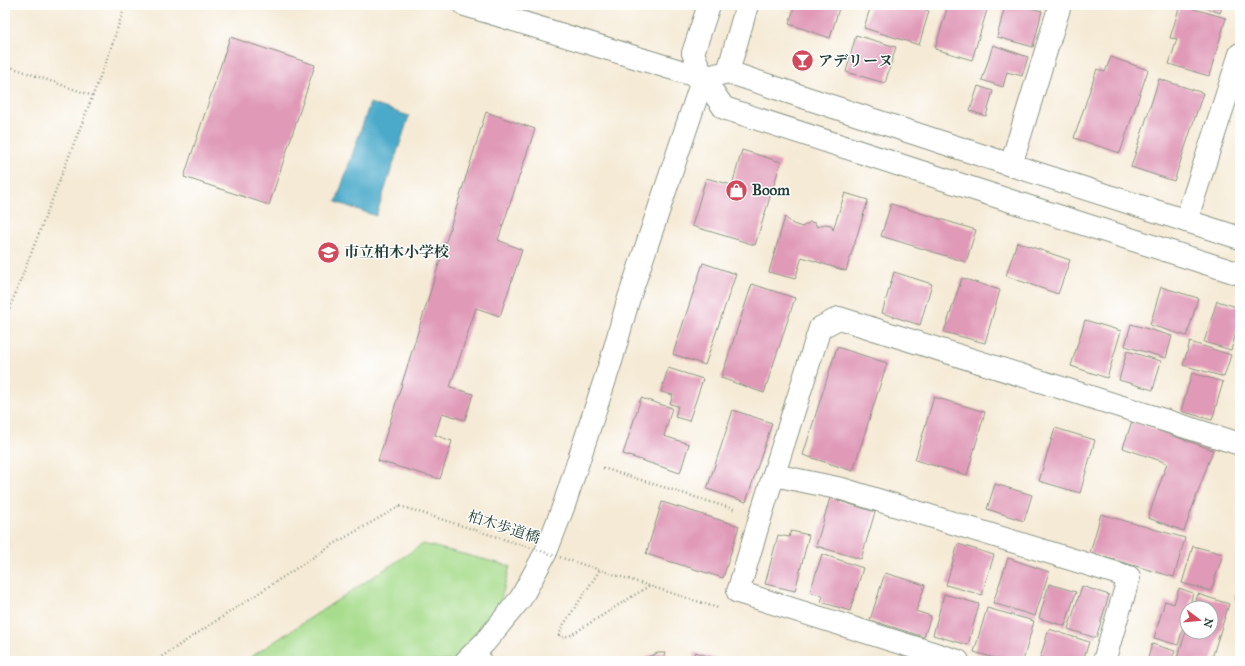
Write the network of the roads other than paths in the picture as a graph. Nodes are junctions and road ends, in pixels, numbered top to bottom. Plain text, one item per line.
1 (465, 5) edge
2 (709, 5) edge
3 (747, 5) edge
4 (1060, 5) edge
5 (1240, 54) edge
6 (728, 72) junction
7 (703, 78) junction
8 (1012, 165) junction
9 (1186, 221) junction
10 (1240, 238) edge
11 (1240, 274) edge
12 (1240, 444) edge
13 (774, 475) junction
14 (476, 658) edge
15 (958, 661) edge
16 (1104, 661) edge

1 - 7 street
2 - 7 street
3 - 6 street
4 - 8 street
5 - 9 street
6 - 7 street
6 - 8 street
7 - 11 street
7 - 14 street
8 - 9 street
9 - 10 street
12 - 13 street
13 - 15 street
13 - 16 street

